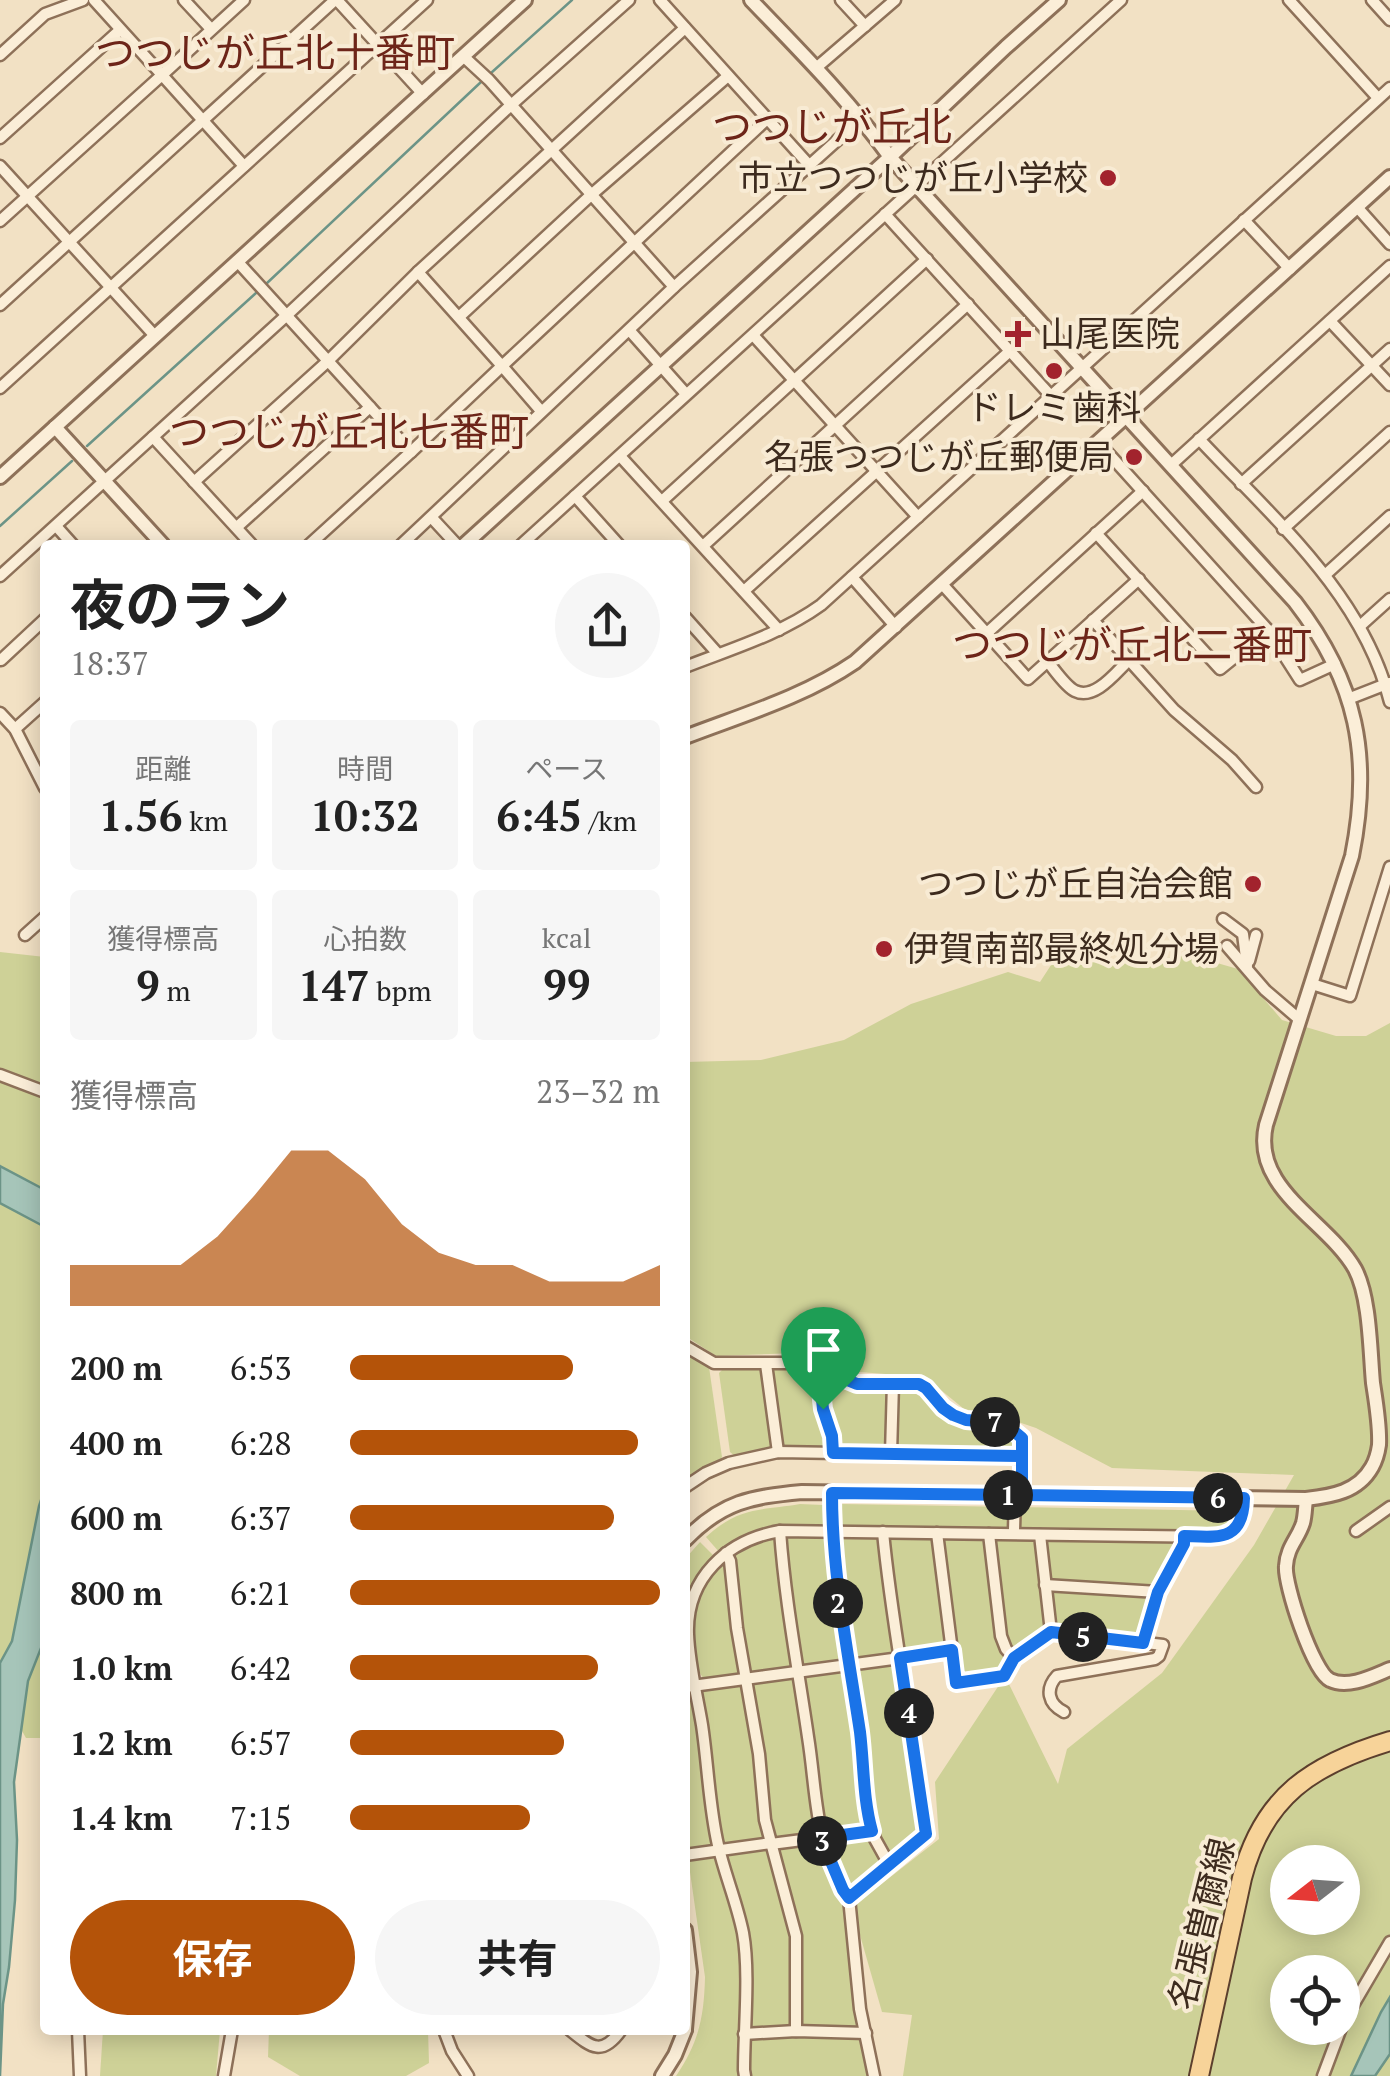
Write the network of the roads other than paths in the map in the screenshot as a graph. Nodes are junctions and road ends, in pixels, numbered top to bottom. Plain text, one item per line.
1 (83, 0) edge
2 (94, 0) edge
3 (184, 0) edge
4 (244, 0) edge
5 (336, 0) edge
6 (427, 0) edge
7 (525, 0) edge
8 (628, 0) edge
9 (660, 0) edge
10 (751, 0) edge
11 (841, 0) edge
12 (894, 0) edge
13 (1059, 0) edge
14 (1121, 0) edge
15 (1289, 0) edge
16 (1372, 0) edge
17 (1390, 20) edge
18 (864, 26) junction
19 (685, 28) junction
20 (211, 29) junction
21 (120, 30) junction
22 (378, 44) junction
23 (0, 55) edge
24 (464, 56) junction
25 (816, 68) junction
26 (162, 76) junction
27 (728, 76) junction
28 (1390, 88) edge
29 (422, 94) junction
30 (1378, 98) junction
31 (511, 105) junction
32 (767, 118) junction
33 (862, 118) junction
34 (203, 120) junction
35 (0, 138) edge
36 (551, 149) junction
37 (890, 157) junction
38 (0, 166) edge
39 (244, 166) junction
40 (810, 166) junction
41 (1390, 177) edge
42 (916, 186) junction
43 (592, 195) junction
44 (28, 196) junction
45 (1357, 207) junction
46 (885, 214) junction
47 (1244, 220) junction
48 (0, 221) edge
49 (69, 242) junction
50 (634, 243) junction
51 (1390, 244) edge
52 (928, 260) junction
53 (237, 261) junction
54 (1390, 266) edge
55 (1290, 269) junction
56 (418, 272) junction
57 (112, 287) junction
58 (674, 287) junction
59 (968, 304) junction
60 (0, 305) edge
61 (287, 315) junction
62 (459, 317) junction
63 (1330, 321) junction
64 (630, 331) junction
65 (752, 335) junction
66 (155, 336) junction
67 (1010, 350) junction
68 (1390, 350) edge
69 (328, 361) junction
70 (502, 366) junction
71 (660, 366) junction
72 (1372, 366) junction
73 (1082, 369) junction
74 (793, 380) junction
75 (1390, 386) edge
76 (0, 388) edge
77 (686, 394) junction
78 (1051, 396) junction
79 (370, 407) junction
80 (541, 411) junction
81 (1127, 416) junction
82 (835, 426) junction
83 (55, 427) junction
84 (1390, 432) edge
85 (153, 437) junction
86 (1200, 440) junction
87 (1099, 443) junction
88 (411, 452) junction
89 (620, 456) junction
90 (1171, 465) junction
91 (876, 472) junction
92 (0, 477) edge
93 (105, 481) junction
94 (194, 482) junction
95 (1241, 484) junction
96 (1143, 492) junction
97 (575, 496) junction
98 (662, 501) junction
99 (1390, 516) edge
100 (918, 517) junction
101 (432, 518) junction
102 (56, 526) junction
103 (236, 528) junction
104 (1283, 529) junction
105 (1096, 533) junction
106 (40, 540) edge
107 (40, 540) edge
108 (69, 540) edge
109 (158, 540) edge
110 (247, 540) edge
111 (314, 540) edge
112 (407, 540) edge
113 (455, 540) edge
114 (466, 540) edge
115 (532, 540) edge
116 (615, 540) edge
117 (703, 546) junction
118 (1325, 575) junction
119 (0, 576) edge
120 (852, 577) junction
121 (1138, 579) junction
122 (942, 584) junction
123 (744, 591) junction
124 (1390, 599) edge
125 (1093, 620) junction
126 (690, 623) edge
127 (40, 624) edge
128 (896, 626) junction
129 (1360, 626) junction
130 (779, 630) junction
131 (1268, 630) junction
132 (986, 634) junction
133 (718, 654) junction
134 (0, 660) edge
135 (1129, 660) junction
136 (1047, 661) junction
137 (1335, 664) junction
138 (690, 665) edge
139 (1388, 684) edge
140 (1348, 699) junction
141 (1390, 702) edge
142 (40, 706) edge
143 (0, 713) edge
144 (15, 729) junction
145 (690, 736) edge
146 (40, 778) edge
147 (1256, 787) dead end
148 (1390, 867) edge
149 (1223, 918) dead end
150 (40, 921) edge
151 (26, 934) dead end
152 (1256, 935) dead end
153 (1227, 946) dead end
154 (1248, 967) junction
155 (1312, 984) junction
156 (1300, 1020) junction
157 (0, 1076) edge
158 (40, 1089) edge
159 (690, 1349) edge
160 (766, 1364) junction
161 (823, 1370) junction
162 (893, 1383) junction
163 (1384, 1442) edge
164 (778, 1452) junction
165 (833, 1453) junction
166 (891, 1454) junction
167 (1022, 1456) junction
168 (690, 1483) edge
169 (832, 1493) junction
170 (1018, 1495) junction
171 (1244, 1498) junction
172 (1306, 1500) junction
173 (1390, 1507) edge
174 (1014, 1530) dead end
175 (780, 1532) junction
176 (832, 1532) junction
177 (883, 1532) junction
178 (1356, 1532) dead end
179 (937, 1533) junction
180 (989, 1534) junction
181 (1040, 1534) junction
182 (690, 1536) edge
183 (1184, 1536) junction
184 (726, 1553) junction
185 (1045, 1585) junction
186 (1158, 1592) junction
187 (690, 1608) edge
188 (1051, 1632) junction
189 (1143, 1643) junction
190 (952, 1650) junction
191 (900, 1658) junction
192 (1014, 1658) junction
193 (850, 1664) junction
194 (1390, 1669) edge
195 (798, 1672) junction
196 (747, 1678) junction
197 (690, 1686) edge
198 (1064, 1712) dead end
199 (1390, 1741) edge
200 (872, 1831) junction
201 (821, 1838) junction
202 (771, 1844) junction
203 (719, 1850) junction
204 (690, 1854) edge
205 (890, 1866) junction
206 (849, 1898) junction
207 (1390, 1942) edge
208 (1360, 1994) edge
209 (796, 2031) junction
210 (866, 2033) junction
211 (744, 2034) junction
212 (78, 2035) edge
213 (231, 2035) edge
214 (446, 2035) edge
215 (576, 2035) edge
216 (617, 2035) edge
217 (683, 2035) edge
218 (1334, 2045) edge
219 (465, 2075) edge
220 (80, 2076) edge
221 (224, 2076) edge
222 (662, 2076) edge
223 (745, 2076) edge
224 (874, 2076) edge
225 (1199, 2076) edge
226 (1322, 2076) edge

1 - 23 street
2 - 21 street
3 - 20 street
4 - 20 street
5 - 22 street
5 - 34 street
6 - 22 street
7 - 24 street
8 - 31 street
9 - 19 street
10 - 25 street
11 - 18 street
12 - 18 street
13 - 37 street
14 - 42 street
15 - 30 street
16 - 17 street
18 - 25 street
19 - 27 street
19 - 36 street
20 - 26 street
21 - 26 street
21 - 35 street
22 - 29 street
22 - 39 street
24 - 29 street
24 - 31 street
25 - 33 street
26 - 34 street
26 - 44 street
27 - 32 street
27 - 43 street
28 - 30 street
29 - 53 street
30 - 47 street
31 - 36 street
31 - 61 street
32 - 40 street
32 - 50 street
33 - 37 street
33 - 40 street
34 - 39 street
34 - 49 street
36 - 43 street
36 - 56 street
37 - 42 street
37 - 71 street
38 - 44 street
39 - 57 street
40 - 58 street
41 - 45 street
42 - 46 street
42 - 73 street
43 - 50 street
43 - 62 street
44 - 48 street
44 - 49 street
45 - 51 street
45 - 55 street
46 - 52 street
46 - 65 street
47 - 55 street
47 - 73 street
49 - 57 street
49 - 60 street
50 - 58 street
50 - 70 street
52 - 59 street
52 - 74 street
53 - 61 street
53 - 66 street
54 - 63 street
55 - 81 street
56 - 62 street
56 - 69 street
57 - 66 street
57 - 76 street
58 - 64 street
59 - 67 street
59 - 82 street
61 - 69 street
61 - 85 street
62 - 70 street
63 - 72 street
63 - 86 street
64 - 71 street
64 - 80 street
65 - 74 street
65 - 77 street
66 - 83 street
67 - 78 street
67 - 91 street
68 - 72 street
69 - 79 street
69 - 94 street
70 - 80 street
70 - 88 street
71 - 77 street
71 - 114 street
72 - 75 street
72 - 95 street
73 - 78 street
73 - 81 street
74 - 82 street
74 - 98 street
77 - 89 street
78 - 100 street
79 - 88 street
79 - 103 street
80 - 101 street
81 - 87 street
81 - 90 street
82 - 91 street
82 - 117 street
83 - 92 street
83 - 93 street
84 - 104 street
85 - 93 street
85 - 94 street
86 - 90 street
86 - 95 street
87 - 96 street
87 - 122 street
88 - 111 street
89 - 97 street
89 - 98 street
90 - 137 street
91 - 100 street
91 - 123 street
93 - 102 street
93 - 109 street
94 - 103 street
95 - 104 street
96 - 105 street
96 - 131 street
97 - 115 street
97 - 116 street
98 - 117 street
99 - 118 street
100 - 120 street
101 - 112 street
101 - 113 street
102 - 106 street
102 - 108 street
103 - 110 street
104 - 118 street
105 - 121 street
105 - 132 street
107 - 119 street
117 - 123 street
118 - 129 street
120 - 128 street
120 - 130 street
121 - 125 street
121 - 131 street
122 - 128 street
122 - 132 street
123 - 130 street
124 - 129 street
125 - 135 street
125 - 136 street
126 - 133 street
127 - 134 street
128 - 145 street
129 - 139 street
130 - 133 street
131 - 137 street
132 - 136 street
133 - 138 street
135 - 136 street
135 - 147 street
137 - 140 street
139 - 140 street
139 - 141 street
140 - 155 street
142 - 144 street
143 - 144 street
144 - 146 street
148 - 155 street
149 - 154 street
150 - 151 street
152 - 154 street
153 - 154 street
154 - 156 street
155 - 156 street
156 - 163 street
157 - 158 street
159 - 160 street
160 - 161 street
160 - 164 street
161 - 162 street
161 - 165 street
162 - 166 street
162 - 167 street
163 - 172 street
164 - 165 street
164 - 168 street
165 - 166 street
166 - 167 street
167 - 170 street
169 - 170 street
169 - 176 street
169 - 182 street
170 - 171 street
170 - 174 street
171 - 172 street
171 - 183 street
172 - 194 street
173 - 178 street
175 - 176 street
175 - 184 street
175 - 195 street
176 - 177 street
176 - 193 street
177 - 179 street
177 - 191 street
179 - 180 street
179 - 190 street
180 - 181 street
180 - 192 street
181 - 183 street
181 - 185 street
183 - 186 street
184 - 187 street
184 - 196 street
185 - 186 street
185 - 188 street
186 - 189 street
188 - 189 street
188 - 192 street
189 - 198 street
190 - 191 street
190 - 192 street
191 - 193 street
191 - 205 street
193 - 195 street
193 - 200 street
195 - 196 street
195 - 201 street
196 - 197 street
196 - 202 street
197 - 203 street
199 - 225 main road, 名張曽爾線
200 - 201 street
200 - 205 street
201 - 202 street
201 - 206 street
202 - 203 street
202 - 209 street
203 - 204 street
203 - 211 street
205 - 206 street
206 - 210 street
207 - 208 street
209 - 210 street
209 - 211 street
210 - 224 street
211 - 223 street
212 - 220 street
213 - 221 street
214 - 219 street
215 - 216 street
217 - 222 street
218 - 226 street

